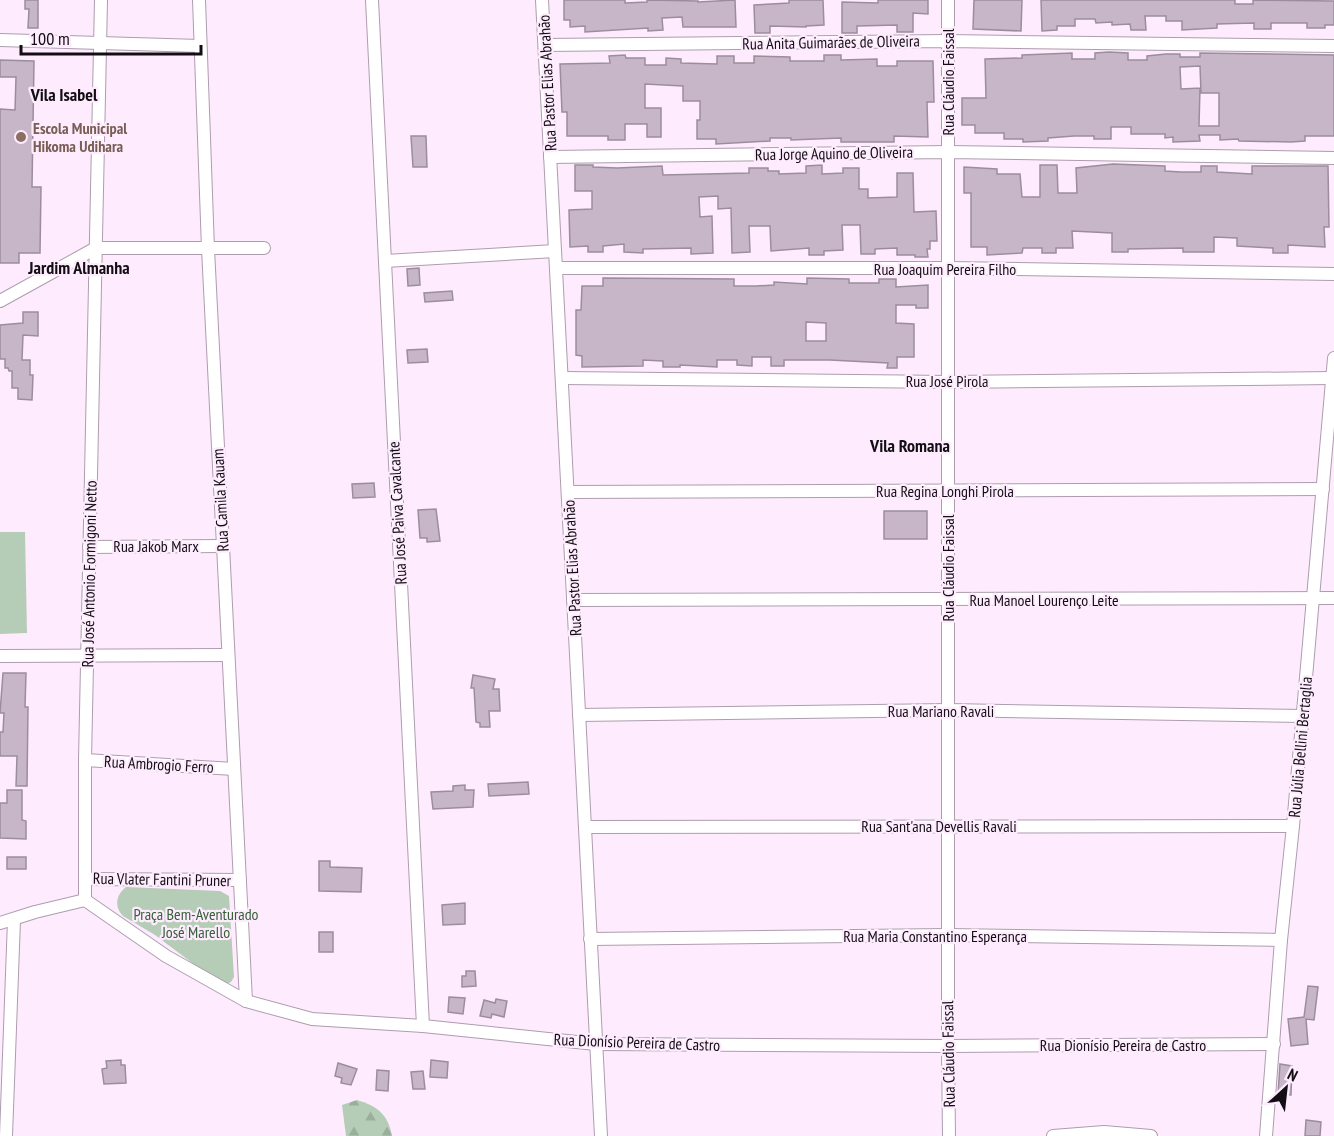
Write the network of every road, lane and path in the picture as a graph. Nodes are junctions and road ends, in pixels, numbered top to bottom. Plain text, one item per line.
1 (101, 0) edge
2 (199, 0) edge
3 (372, 0) edge
4 (542, 0) edge
5 (948, 0) edge
6 (0, 40) edge
7 (948, 41) junction
8 (100, 43) junction
9 (545, 45) junction
10 (200, 46) junction
11 (1334, 46) edge
12 (948, 152) junction
13 (550, 157) junction
14 (1334, 158) edge
15 (96, 248) junction
16 (264, 248) dead end
17 (208, 249) junction
18 (555, 251) junction
19 (385, 261) junction
20 (556, 268) junction
21 (948, 268) junction
22 (1334, 274) edge
23 (0, 302) edge
24 (1334, 358) edge
25 (562, 378) junction
26 (1332, 378) junction
27 (948, 382) junction
28 (1323, 489) junction
29 (948, 491) junction
30 (568, 492) junction
31 (222, 546) junction
32 (89, 547) junction
33 (1313, 598) junction
34 (1334, 598) edge
35 (573, 600) junction
36 (948, 600) junction
37 (227, 655) junction
38 (0, 656) edge
39 (87, 657) junction
40 (948, 710) junction
41 (579, 714) junction
42 (1303, 716) junction
43 (85, 760) junction
44 (234, 769) junction
45 (948, 825) junction
46 (1293, 826) junction
47 (585, 827) junction
48 (85, 879) junction
49 (240, 880) junction
50 (85, 900) junction
51 (14, 920) junction
52 (0, 923) edge
53 (948, 935) junction
54 (590, 939) junction
55 (1281, 940) junction
56 (246, 1001) junction
57 (423, 1026) junction
58 (596, 1044) junction
59 (1274, 1044) junction
60 (948, 1046) junction
61 (6, 1136) edge
62 (601, 1136) edge
63 (949, 1136) edge
64 (1053, 1136) edge
65 (1151, 1136) edge
66 (1266, 1136) edge

1 - 8 street, Rua José Antonio Formigoni Netto
2 - 10 street, Rua Camila Kauam
3 - 19 street, Rua José Paiva Cavalcante
4 - 9 street, Rua Pastor Elias Abrahão
5 - 7 street, Rua Cláudio Faissal
6 - 8 street
7 - 9 street, Rua Anita Guimarães de Oliveira
7 - 11 street, Rua Anita Guimarães de Oliveira
7 - 12 street, Rua Cláudio Faissal
8 - 10 street
8 - 15 street, Rua José Antonio Formigoni Netto
9 - 13 street, Rua Pastor Elias Abrahão
10 - 17 street, Rua Camila Kauam
12 - 13 street, Rua Jorge Aquino de Oliveira
12 - 14 street, Rua Jorge Aquino de Oliveira
12 - 21 street, Rua Cláudio Faissal
13 - 18 street, Rua Pastor Elias Abrahão
15 - 17 street
15 - 23 street
15 - 32 street, Rua José Antonio Formigoni Netto
16 - 17 street
17 - 31 street, Rua Camila Kauam
18 - 19 street
18 - 20 street, Rua Pastor Elias Abrahão
19 - 57 street, Rua José Paiva Cavalcante
20 - 21 street, Rua Joaquim Pereira Filho
20 - 25 street, Rua Pastor Elias Abrahão
21 - 22 street, Rua Joaquim Pereira Filho
21 - 27 street, Rua Cláudio Faissal
24 - 26 street, Rua Júlia Bellini Bertaglia
25 - 27 street, Rua José Pirola
25 - 30 street, Rua Pastor Elias Abrahão
26 - 27 street, Rua José Pirola
26 - 28 street, Rua Júlia Bellini Bertaglia
27 - 29 street, Rua Cláudio Faissal
28 - 29 street, Rua Regina Longhi Pirola
28 - 33 street, Rua Júlia Bellini Bertaglia
29 - 30 street, Rua Regina Longhi Pirola
29 - 36 street, Rua Cláudio Faissal
30 - 35 street, Rua Pastor Elias Abrahão
31 - 32 street, Rua Jakob Marx
31 - 37 street, Rua Camila Kauam
32 - 39 street, Rua José Antonio Formigoni Netto
33 - 34 street, Rua Manoel Lourenço Leite
33 - 36 street, Rua Manoel Lourenço Leite
33 - 42 street, Rua Júlia Bellini Bertaglia
35 - 36 street, Rua Manoel Lourenço Leite
35 - 41 street, Rua Pastor Elias Abrahão
36 - 40 street, Rua Cláudio Faissal
37 - 39 street
37 - 44 street, Rua Camila Kauam
38 - 39 street
39 - 43 street, Rua José Antonio Formigoni Netto
40 - 41 street, Rua Mariano Ravali
40 - 42 street, Rua Mariano Ravali
40 - 45 street, Rua Cláudio Faissal
41 - 47 street, Rua Pastor Elias Abrahão
42 - 46 street, Rua Júlia Bellini Bertaglia
43 - 44 street, Rua Ambrogio Ferro
43 - 48 street, Rua José Antonio Formigoni Netto
44 - 49 street, Rua Camila Kauam
45 - 46 street, Rua Sant'ana Devellis Ravali
45 - 47 street, Rua Sant'ana Devellis Ravali
45 - 53 street, Rua Cláudio Faissal
46 - 55 street, Rua Júlia Bellini Bertaglia
47 - 54 street, Rua Pastor Elias Abrahão
48 - 49 street, Rua Vlater Fantini Pruner
48 - 50 street, Rua José Antonio Formigoni Netto
49 - 56 street, Rua Camila Kauam
50 - 51 street
50 - 56 street, Rua Dionísio Pereira de Castro
51 - 52 street
51 - 61 street
53 - 54 street, Rua Maria Constantino Esperança
53 - 55 street, Rua Maria Constantino Esperança
53 - 60 street, Rua Cláudio Faissal
54 - 58 street, Rua Pastor Elias Abrahão
55 - 59 street, Rua Júlia Bellini Bertaglia
56 - 57 street, Rua Dionísio Pereira de Castro
57 - 58 street, Rua Dionísio Pereira de Castro
58 - 60 street, Rua Dionísio Pereira de Castro
58 - 62 street, Rua Pastor Elias Abrahão
59 - 60 street, Rua Dionísio Pereira de Castro
59 - 66 street, Rua Júlia Bellini Bertaglia
60 - 63 street, Rua Cláudio Faissal
64 - 65 street

